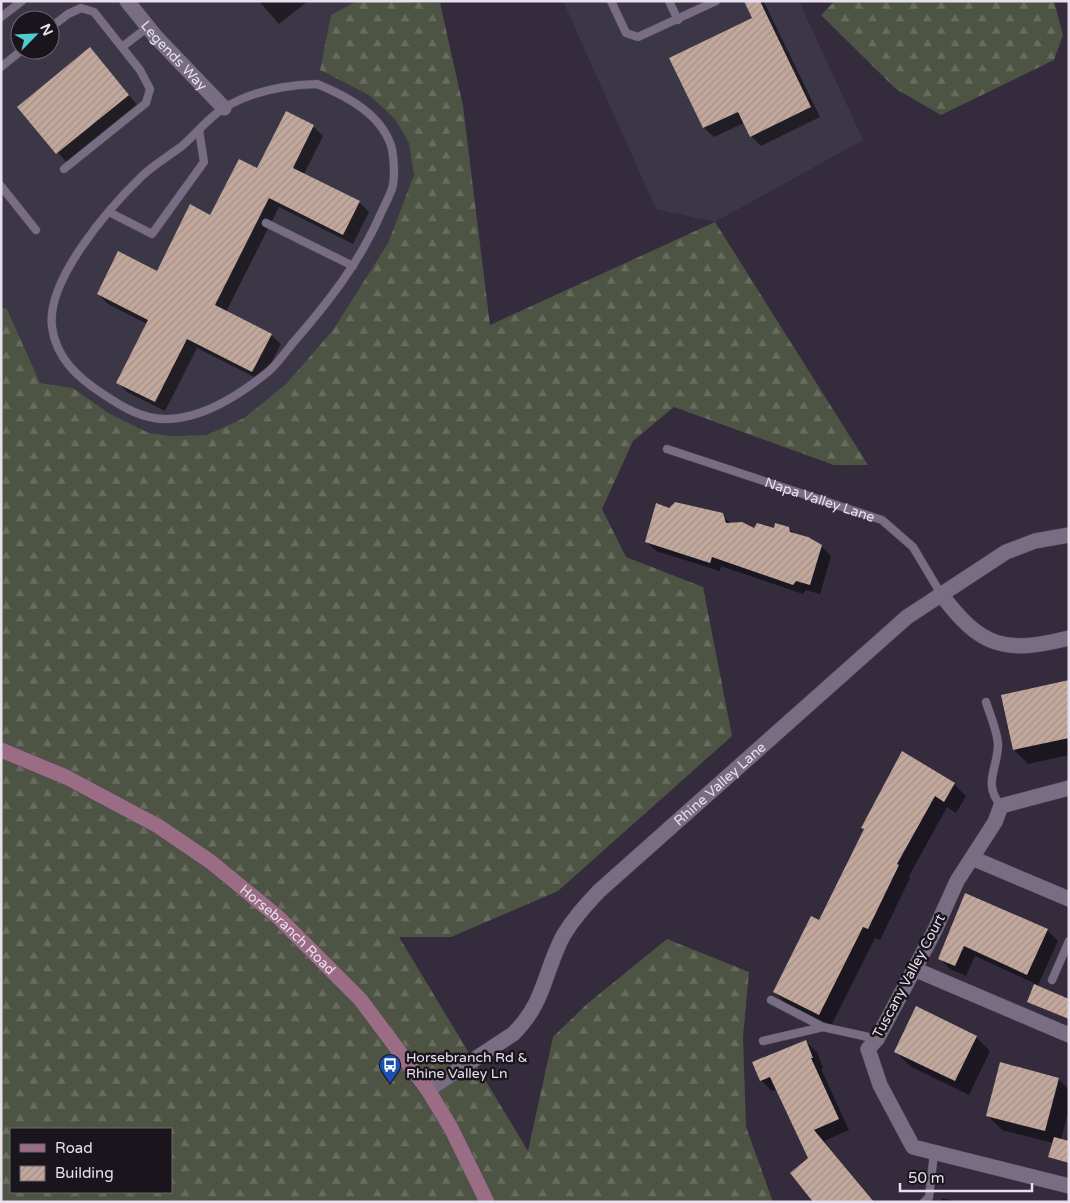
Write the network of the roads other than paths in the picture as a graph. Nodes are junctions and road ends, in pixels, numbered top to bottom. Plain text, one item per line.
1 (22, 1) edge
2 (127, 1) edge
3 (612, 1) edge
4 (669, 1) edge
5 (716, 1) edge
6 (1, 17) edge
7 (60, 20) edge
8 (678, 20) junction
9 (148, 27) junction
10 (122, 47) junction
11 (224, 108) junction
12 (199, 130) junction
13 (64, 169) dead end
14 (1, 186) edge
15 (109, 212) junction
16 (266, 223) dead end
17 (36, 230) dead end
18 (353, 266) junction
19 (667, 449) dead end
20 (1069, 535) edge
21 (941, 594) junction
22 (1069, 638) edge
23 (986, 702) dead end
24 (1, 750) edge
25 (1069, 788) edge
26 (1001, 806) junction
27 (972, 858) junction
28 (1069, 899) edge
29 (1069, 941) edge
30 (914, 969) junction
31 (1052, 980) dead end
32 (771, 1000) dead end
33 (823, 1026) junction
34 (1069, 1035) edge
35 (877, 1039) junction
36 (763, 1042) dead end
37 (428, 1090) junction
38 (934, 1153) junction
39 (1069, 1186) edge
40 (486, 1202) edge
41 (924, 1202) edge

1 - 6 lane
2 - 9 street, Legends Way
3 - 8 lane
4 - 8 lane
5 - 8 lane
7 - 10 lane
9 - 10 lane
9 - 11 street, Legends Way
10 - 13 lane
11 - 12 lane
11 - 18 lane
12 - 15 lane
12 - 15 lane
14 - 17 lane
15 - 18 lane
16 - 18 lane
19 - 21 lane, Napa Valley Lane
20 - 21 street, Rhine Valley Lane
21 - 22 street, Napa Valley Lane
21 - 37 street, Rhine Valley Lane
23 - 26 lane
24 - 37 street, Horsebranch Road
25 - 26 street
26 - 27 street, Tuscany Valley Court
27 - 28 street
27 - 30 street, Tuscany Valley Court
29 - 31 lane
30 - 34 street
30 - 35 street, Tuscany Valley Court
32 - 33 lane
33 - 35 lane
33 - 36 lane
35 - 38 street, Tuscany Valley Court
37 - 40 street, Horsebranch Road
38 - 39 street, Tuscany Valley Court
38 - 41 lane

